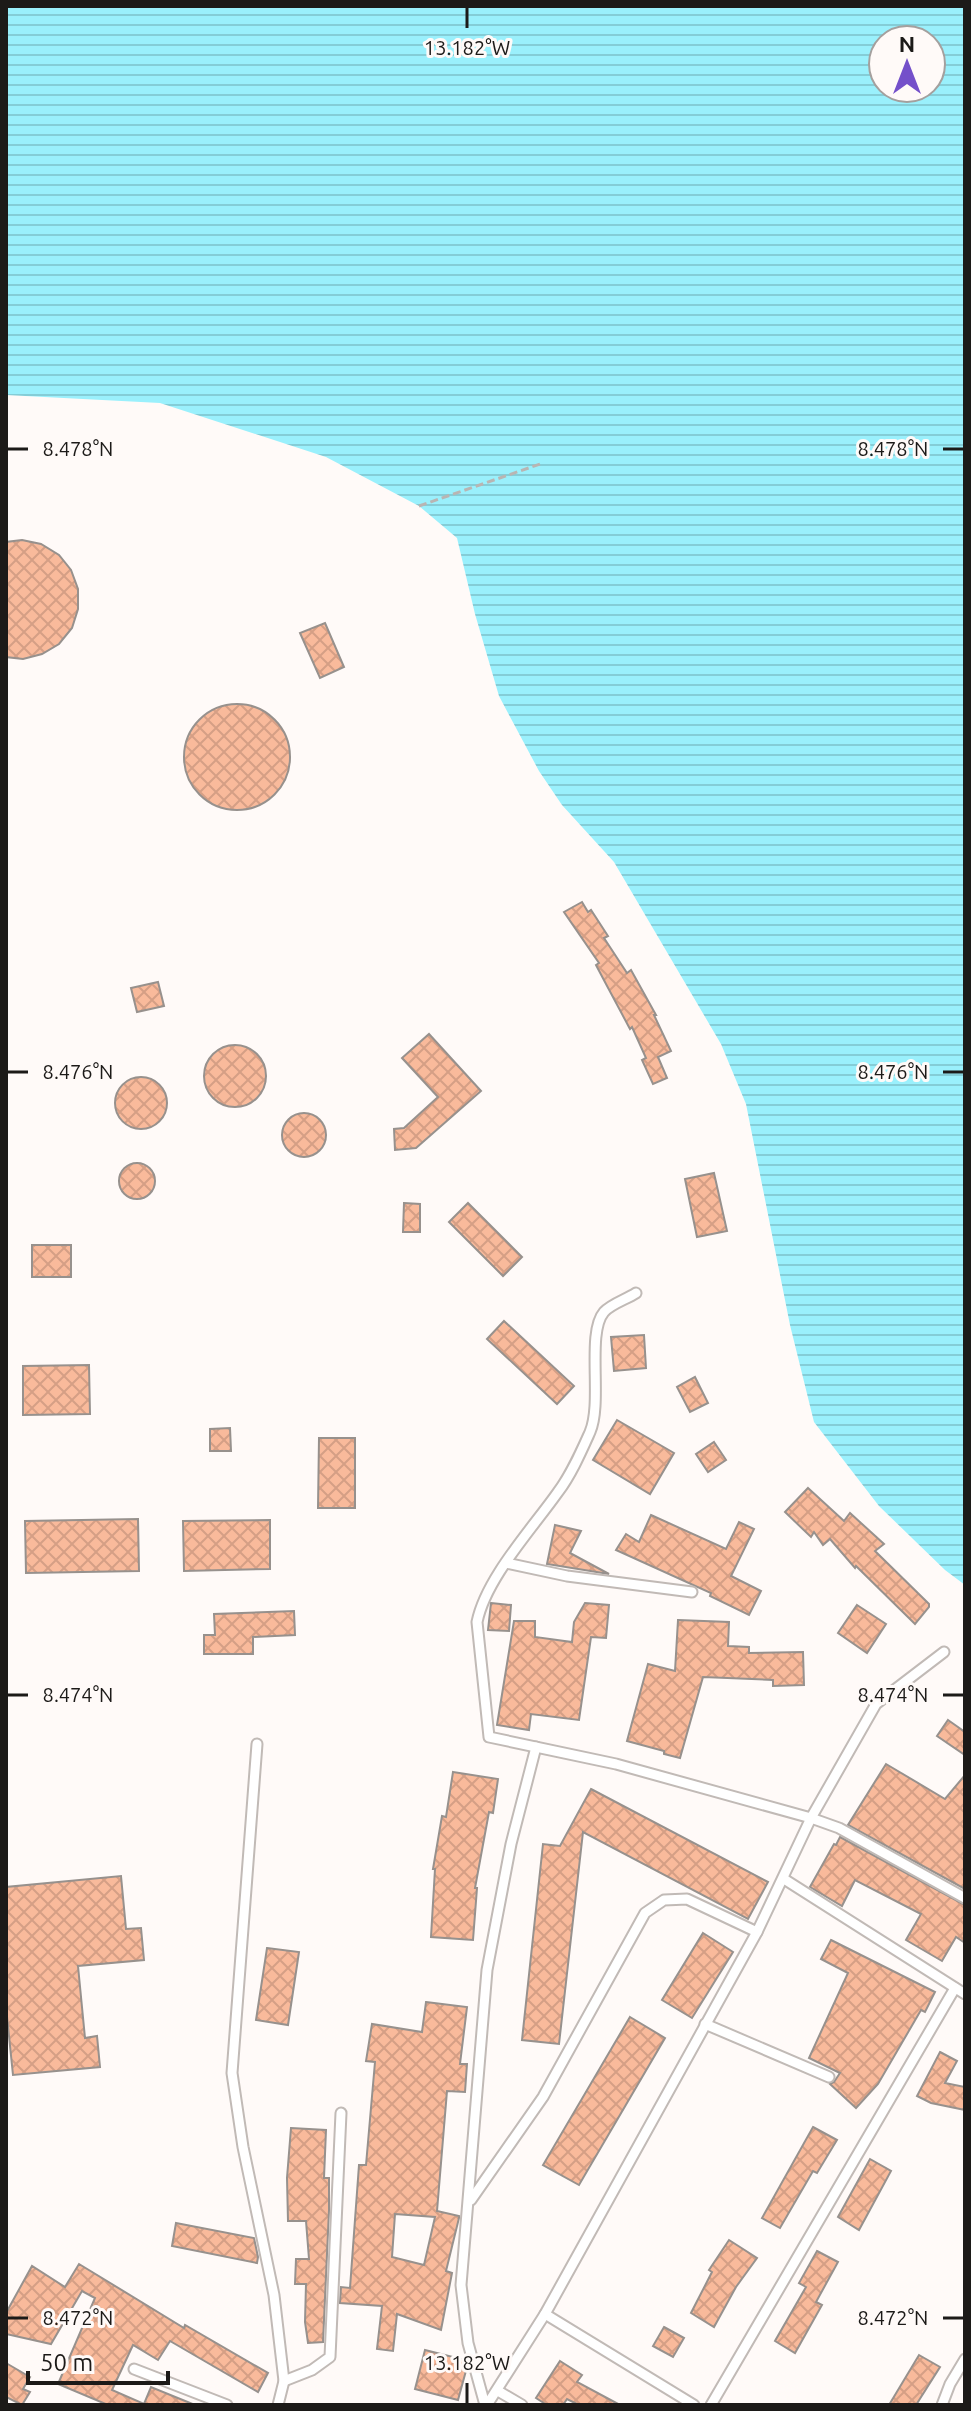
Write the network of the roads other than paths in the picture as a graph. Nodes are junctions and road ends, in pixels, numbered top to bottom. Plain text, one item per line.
1 (636, 1293) dead end
2 (506, 1563) junction
3 (692, 1592) dead end
4 (944, 1652) dead end
5 (257, 1744) dead end
6 (536, 1747) junction
7 (811, 1818) junction
8 (784, 1879) junction
9 (965, 1898) edge
10 (757, 1932) junction
11 (955, 1988) junction
12 (965, 1994) edge
13 (705, 2024) junction
14 (829, 2077) dead end
15 (341, 2113) dead end
16 (469, 2203) junction
17 (545, 2314) junction
18 (965, 2359) edge
19 (134, 2369) dead end
20 (284, 2381) junction
21 (498, 2391) junction
22 (227, 2405) edge
23 (278, 2405) edge
24 (486, 2405) edge
25 (522, 2405) edge
26 (694, 2405) edge
27 (711, 2405) edge
28 (942, 2405) edge

1 - 2 lane
2 - 3 lane
2 - 6 lane
4 - 7 lane
5 - 20 lane
6 - 7 lane
6 - 16 lane
7 - 8 lane
7 - 9 lane
8 - 10 lane
8 - 11 lane
10 - 13 lane
10 - 16 lane
11 - 12 lane
11 - 27 lane
13 - 14 lane
13 - 17 lane
15 - 20 lane
16 - 24 lane
17 - 21 lane
17 - 26 lane
18 - 28 lane
19 - 22 lane
20 - 23 lane
21 - 24 lane
21 - 25 lane

